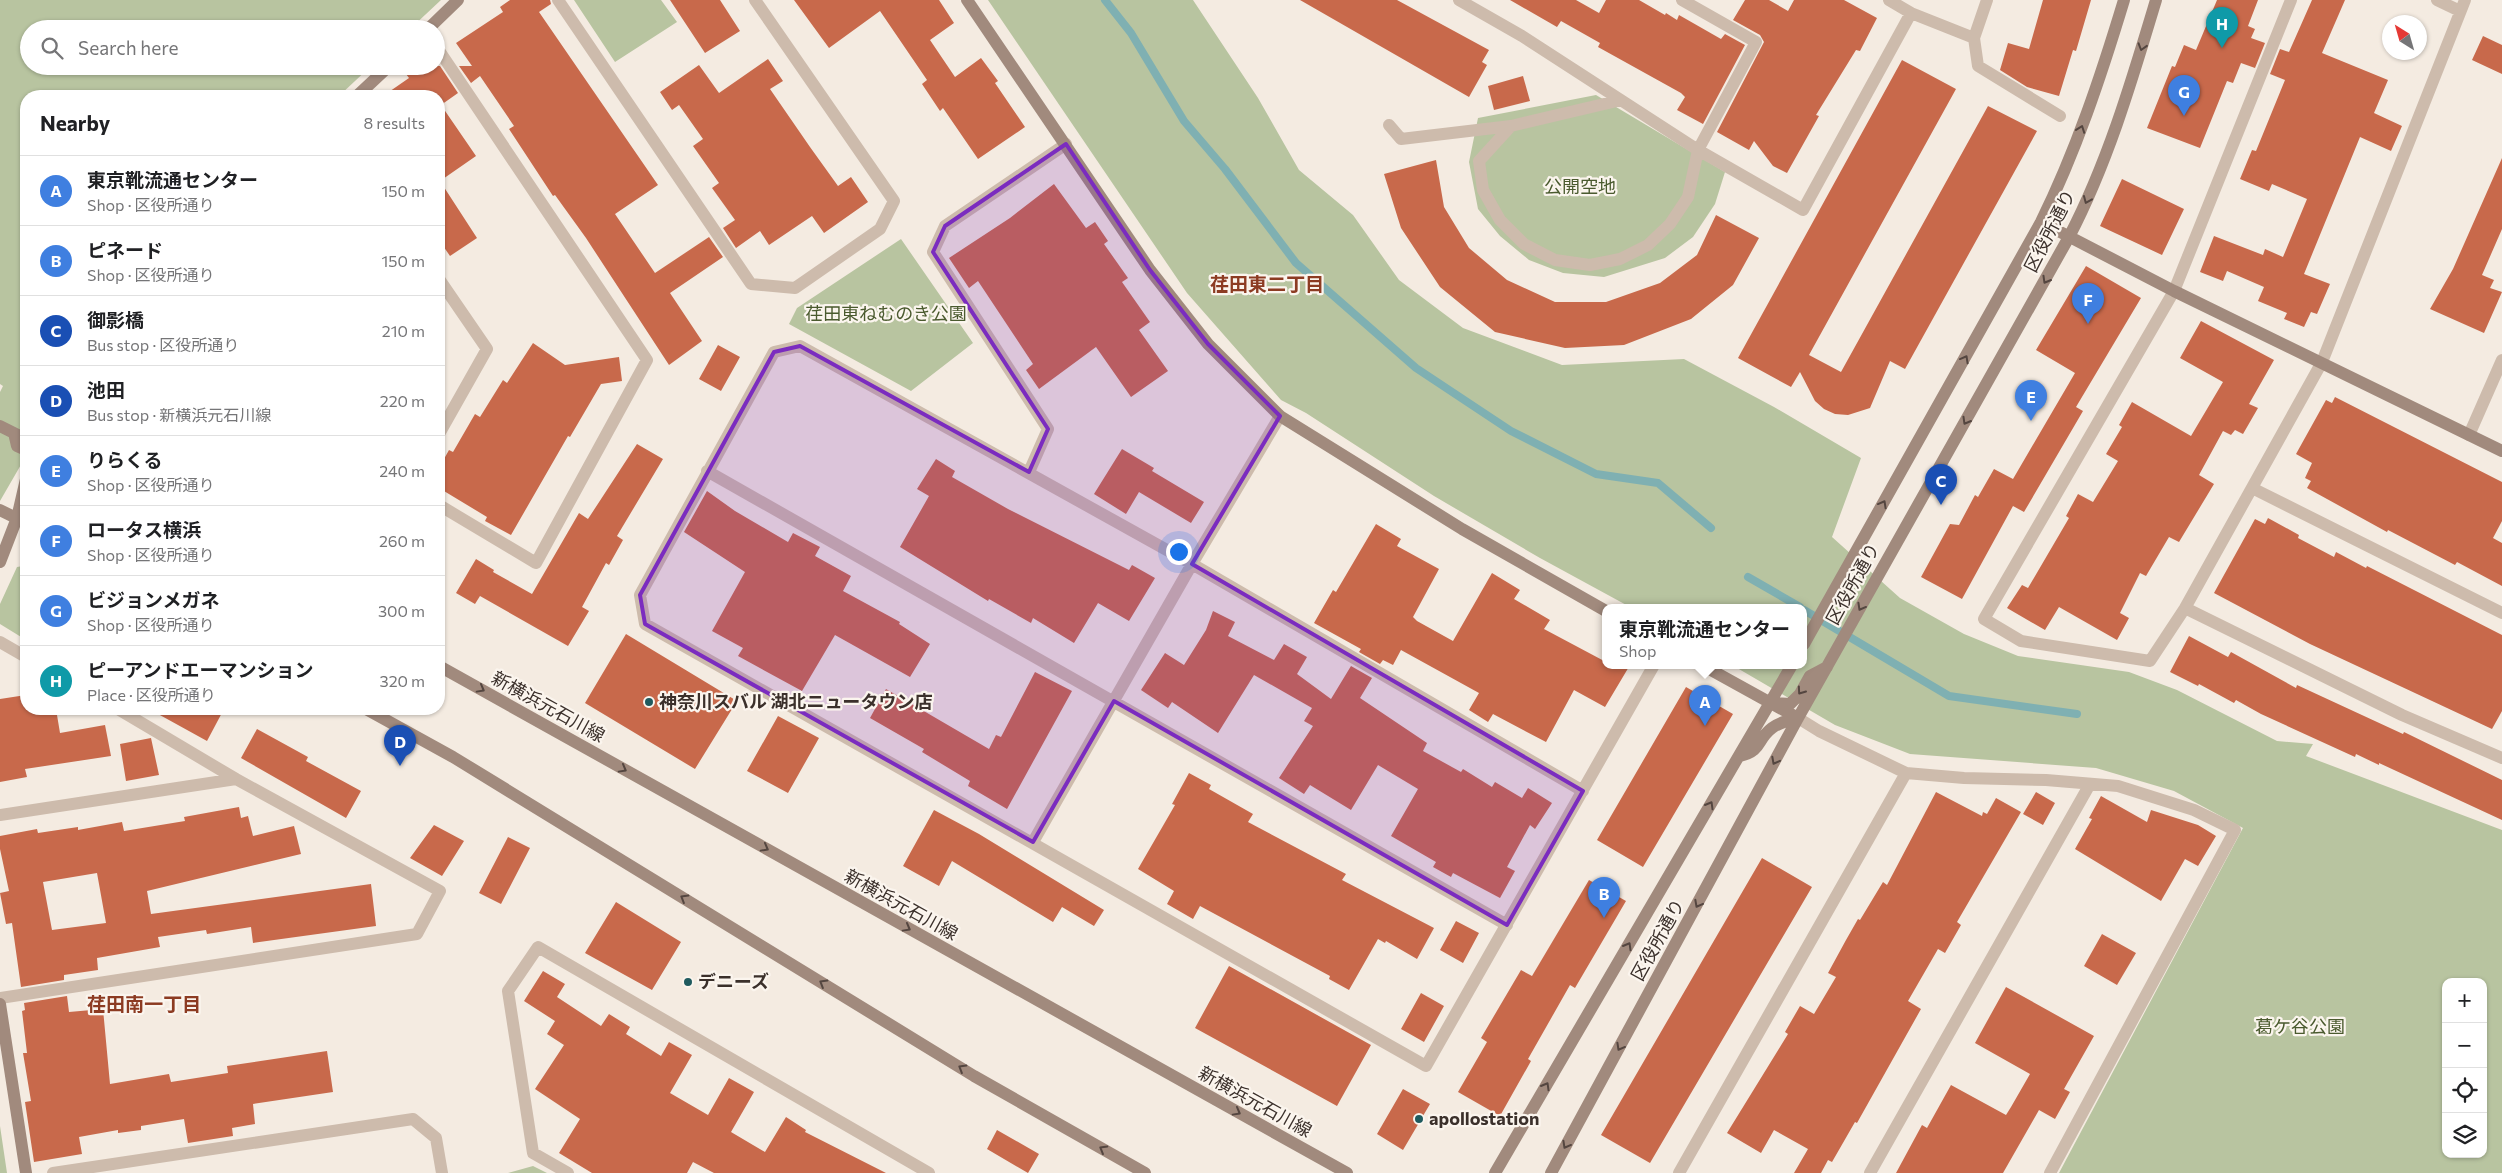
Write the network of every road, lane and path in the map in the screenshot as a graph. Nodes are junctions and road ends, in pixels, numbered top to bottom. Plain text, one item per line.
1 (458, 0) edge
2 (558, 0) edge
3 (755, 0) edge
4 (967, 0) edge
5 (1459, 0) edge
6 (1682, 0) edge
7 (1889, 0) edge
8 (1987, 0) edge
9 (2124, 0) edge
10 (2156, 0) edge
11 (2291, 0) edge
12 (2437, 0) edge
13 (2463, 6) edge
14 (1911, 12) junction
15 (437, 20) edge
16 (1974, 38) junction
17 (445, 59) edge
18 (379, 75) edge
19 (363, 90) edge
20 (1621, 100) junction
21 (2060, 116) dead end
22 (1389, 125) dead end
23 (1511, 126) junction
24 (1066, 144) junction
25 (1698, 150) junction
26 (2041, 222) junction
27 (2069, 237) junction
28 (445, 288) edge
29 (2174, 291) junction
30 (2502, 360) edge
31 (2322, 362) junction
32 (1280, 416) junction
33 (445, 423) edge
34 (0, 426) edge
35 (14, 433) junction
36 (2469, 435) junction
37 (20, 436) edge
38 (20, 447) edge
39 (2502, 451) edge
40 (707, 471) junction
41 (1029, 472) junction
42 (2252, 488) junction
43 (445, 509) edge
44 (0, 510) edge
45 (20, 520) edge
46 (20, 525) edge
47 (0, 562) edge
48 (1192, 564) junction
49 (2185, 608) junction
50 (1602, 609) edge
51 (2502, 613) edge
52 (1807, 639) edge
53 (0, 642) edge
54 (20, 654) edge
55 (1827, 667) junction
56 (445, 669) edge
57 (1652, 669) edge
58 (1709, 669) edge
59 (1790, 669) edge
60 (1114, 701) junction
61 (1770, 703) junction
62 (128, 715) edge
63 (377, 715) edge
64 (1798, 718) junction
65 (1740, 756) junction
66 (2502, 758) edge
67 (1906, 773) junction
68 (236, 779) junction
69 (2090, 784) junction
70 (1583, 791) junction
71 (0, 815) edge
72 (1034, 842) junction
73 (1507, 925) junction
74 (0, 998) edge
75 (0, 1004) edge
76 (26, 1173) edge
77 (53, 1173) edge
78 (442, 1173) edge
79 (568, 1173) edge
80 (929, 1173) edge
81 (1145, 1173) edge
82 (1348, 1173) edge
83 (1495, 1173) edge
84 (1551, 1173) edge
85 (1679, 1173) edge
86 (1870, 1173) edge
87 (2050, 1173) edge

1 - 15 street
2 - 3 street
4 - 24 street
5 - 20 street
6 - 25 street
7 - 14 street
8 - 16 street
26 -> 9 street, 区役所通り
10 -> 27 street, 区役所通り
11 - 29 street
12 - 13 street
13 - 31 street
14 - 16 street
14 - 25 street
16 - 21 street
17 - 43 street
18 - 19 street
20 - 23 street
20 - 25 street
22 - 23 street
23 - 25 street
24 - 32 street
24 - 41 street
26 - 27 street
52 -> 26 street, 区役所通り
27 - 29 street
27 -> 55 street, 区役所通り
28 - 33 street
29 - 31 street
29 - 49 street
30 - 36 street
31 - 36 street
31 - 42 street
32 - 48 street
32 - 50 street
34 - 35 street
35 - 37 street
35 - 38 street
36 - 39 street
40 - 41 street
40 - 60 street
40 - 72 street
41 - 48 street
42 - 49 street
42 - 51 street
44 - 45 street
46 - 47 street
48 - 60 street
48 - 70 street
49 - 66 street
53 - 54 street
55 -> 61 street
55 - 64 street, 区役所通り
56 -> 82 street, 新横浜元石川線
57 - 70 street
58 - 61 street
59 - 61 street, 区役所通り
60 - 72 street
60 - 73 street
61 - 64 street
61 - 65 street, 区役所通り
62 - 68 street
81 -> 63 street
64 - 65 street
64 - 67 street
64 -> 84 street, 区役所通り
83 -> 65 street, 区役所通り
67 - 69 street
67 - 85 street
68 - 71 street
68 - 74 street
69 - 86 street
69 - 87 street
70 - 73 street
72 - 73 street
75 - 76 street
77 - 78 street
79 - 80 street

